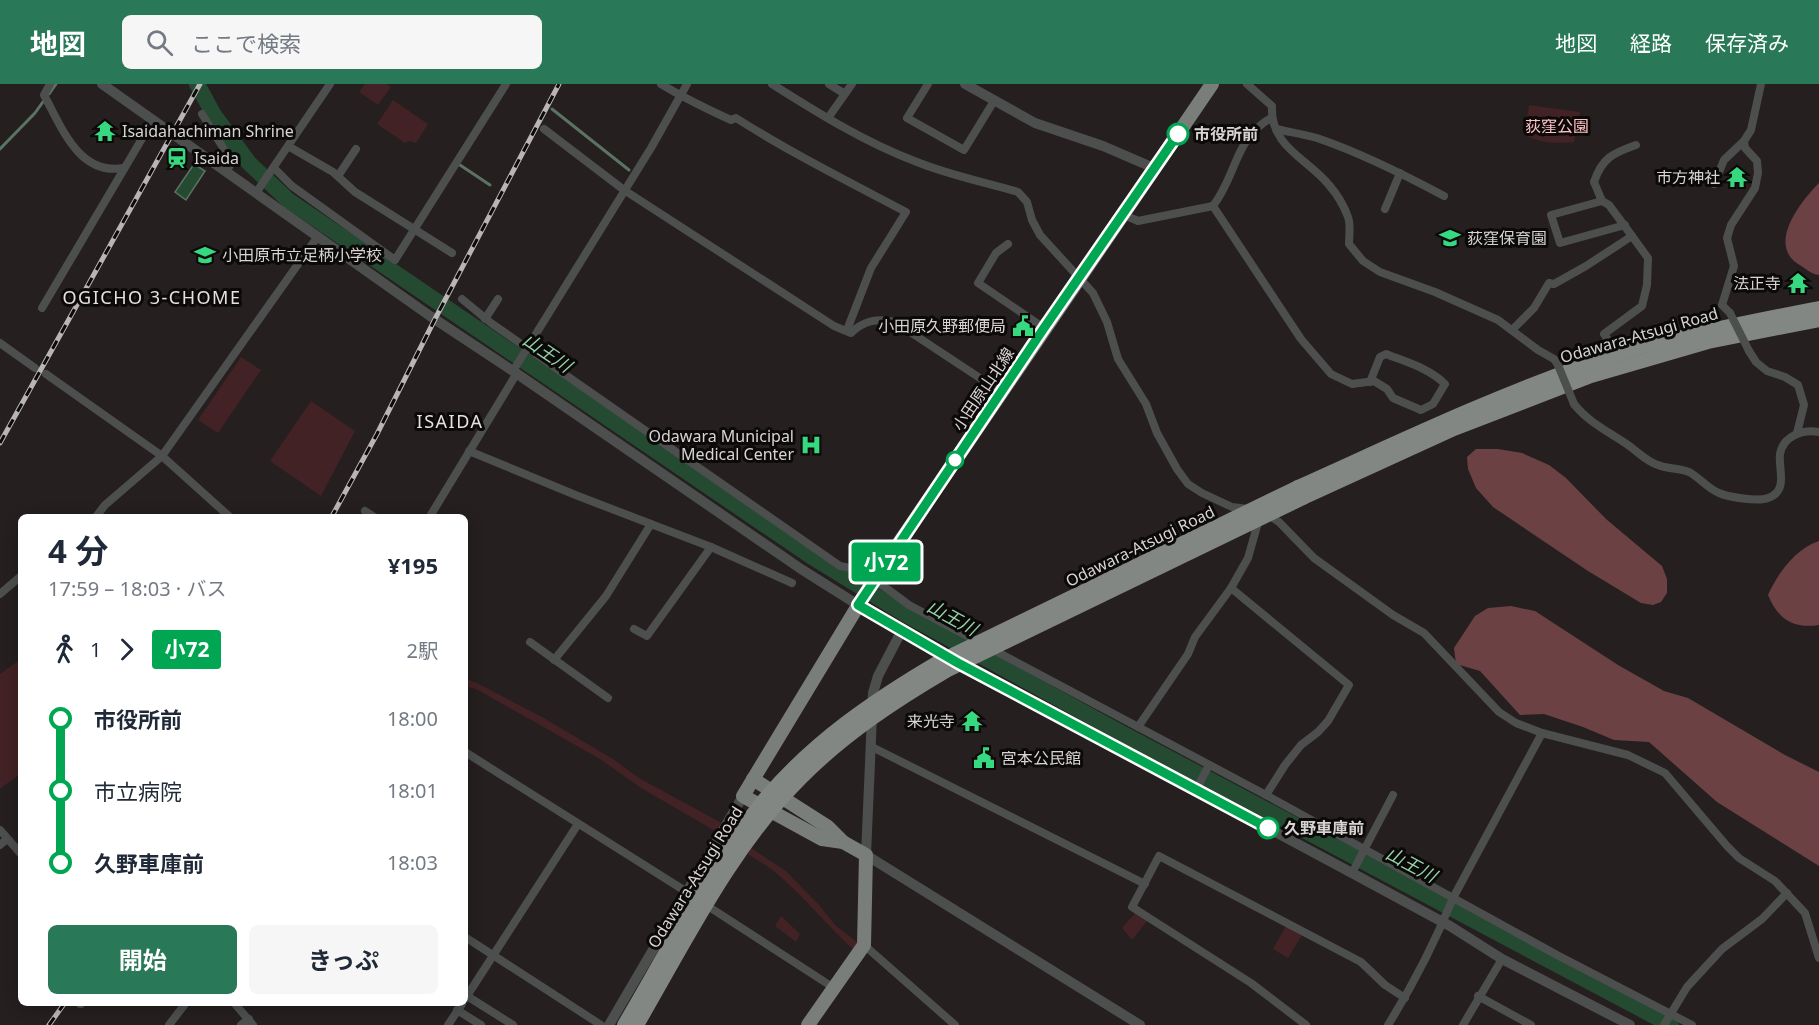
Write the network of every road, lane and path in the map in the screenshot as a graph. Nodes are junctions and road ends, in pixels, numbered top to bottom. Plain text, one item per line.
1 (50, 84) edge
2 (330, 84) edge
3 (506, 84) edge
4 (662, 84) edge
5 (687, 84) edge
6 (772, 84) edge
7 (829, 84) edge
8 (852, 84) edge
9 (928, 84) edge
10 (965, 84) edge
11 (1212, 84) edge
12 (1247, 84) edge
13 (1761, 84) edge
14 (106, 85) edge
15 (845, 94) junction
16 (680, 95) junction
17 (994, 101) junction
18 (202, 114) dead end
19 (828, 118) junction
20 (1271, 118) junction
21 (153, 120) junction
22 (544, 129) dead end
23 (1276, 129) junction
24 (1744, 141) junction
25 (1636, 145) dead end
26 (288, 146) junction
27 (356, 149) dead end
28 (124, 168) junction
29 (274, 168) junction
30 (1154, 168) junction
31 (226, 172) junction
32 (1400, 173) junction
33 (338, 176) junction
34 (1714, 184) dead end
35 (624, 190) junction
36 (256, 193) junction
37 (1444, 196) dead end
38 (1602, 201) junction
39 (1213, 206) junction
40 (1384, 209) dead end
41 (1122, 214) junction
42 (1625, 225) junction
43 (415, 231) junction
44 (318, 236) junction
45 (1632, 236) junction
46 (1008, 244) dead end
47 (452, 253) dead end
48 (1080, 277) junction
49 (462, 299) dead end
50 (498, 299) dead end
51 (42, 308) dead end
52 (1819, 308) edge
53 (485, 319) junction
54 (1819, 320) edge
55 (1044, 328) junction
56 (1513, 329) junction
57 (847, 330) junction
58 (0, 343) edge
59 (1614, 348) dead end
60 (528, 349) junction
61 (35, 368) dead end
62 (515, 370) junction
63 (46, 374) dead end
64 (1370, 382) junction
65 (1001, 392) junction
66 (1819, 432) edge
67 (1797, 433) junction
68 (468, 451) junction
69 (162, 456) junction
70 (1300, 493) junction
71 (1262, 510) junction
72 (365, 511) dead end
73 (98, 514) edge
74 (227, 514) edge
75 (370, 514) edge
76 (431, 514) edge
77 (651, 524) junction
78 (711, 547) junction
79 (18, 579) edge
80 (873, 581) junction
81 (792, 583) dead end
82 (1231, 588) junction
83 (0, 594) edge
84 (860, 601) junction
85 (634, 629) dead end
86 (901, 632) junction
87 (530, 642) dead end
88 (554, 660) junction
89 (608, 698) dead end
90 (1138, 727) junction
91 (1542, 733) junction
92 (870, 746) junction
93 (468, 754) edge
94 (1209, 765) junction
95 (753, 779) junction
96 (1196, 790) junction
97 (1266, 795) junction
98 (1393, 795) dead end
99 (743, 796) junction
100 (578, 824) junction
101 (0, 830) edge
102 (4, 842) edge
103 (843, 842) junction
104 (1365, 850) junction
105 (18, 852) edge
106 (866, 855) junction
107 (1352, 873) junction
108 (1145, 884) junction
109 (687, 892) junction
110 (1787, 893) junction
111 (1453, 898) junction
112 (1443, 923) junction
113 (468, 939) edge
114 (864, 945) junction
115 (492, 955) junction
116 (1819, 958) edge
117 (1502, 959) junction
118 (834, 988) junction
119 (468, 994) edge
120 (1478, 996) junction
121 (1405, 998) junction
122 (468, 1004) edge
123 (183, 1006) edge
124 (241, 1006) edge
125 (460, 1006) edge
126 (466, 1006) edge
127 (1670, 1014) junction
128 (251, 1022) edge
129 (169, 1025) edge
130 (241, 1025) edge
131 (448, 1025) edge
132 (481, 1025) edge
133 (513, 1025) edge
134 (601, 1025) edge
135 (609, 1025) edge
136 (624, 1025) edge
137 (637, 1025) edge
138 (808, 1025) edge
139 (955, 1025) edge
140 (1140, 1025) edge
141 (1306, 1025) edge
142 (1388, 1025) edge
143 (1463, 1025) edge
144 (1531, 1025) edge
145 (1630, 1025) edge
146 (1664, 1025) edge
147 (1692, 1025) edge

1 - 28 street
2 - 26 street
3 - 43 street
4 - 16 street
5 - 16 street
6 - 19 street
7 - 15 street
8 - 15 street
9 - 17 street
10 - 17 street
11 - 30 main road, 小田原山北線
12 - 20 street
13 - 24 street
14 - 21 street
15 - 19 street
16 - 35 street
16 - 57 street
17 - 30 street
18 - 31 street
19 - 48 street
20 - 23 street
20 - 39 street
21 - 28 street
21 - 31 street
22 - 35 street
23 - 32 street
23 - 56 street
24 - 34 street
24 - 67 street, bridge
25 - 38 street
26 - 29 street
26 - 33 street
27 - 33 street
28 - 51 street
29 - 36 street
29 - 43 street
30 - 41 main road, 小田原山北線
31 - 36 street
32 - 37 street
32 - 40 street
33 - 43 street
35 - 57 street
35 - 60 street
36 - 44 street
38 - 42 street
38 - 42 street
39 - 41 street
39 - 64 street
41 - 48 main road, 小田原山北線
42 - 45 street
43 - 47 street
44 - 62 street
44 - 69 street
45 - 56 street
45 - 59 street
46 - 55 street
48 - 55 main road, 小田原山北線
48 - 71 street
49 - 53 street
50 - 53 street
52 - 70 highway, Odawara-Atsugi Road
53 - 60 street
54 - 70 highway, Odawara-Atsugi Road
55 - 65 main road, 小田原山北線
56 - 67 street, bridge
57 - 65 street
58 - 61 street
60 - 62 street
60 - 80 street
62 - 68 street
62 - 84 street
63 - 69 street
64 - 64 street
65 - 80 main road, 小田原山北線
66 - 67 street
68 - 76 street
68 - 77 street
69 - 73 street
69 - 74 street
70 - 136 highway, Odawara-Atsugi Road, bridge
70 - 137 highway, Odawara-Atsugi Road, bridge
71 - 82 street
71 - 91 street
72 - 75 street
77 - 78 street
77 - 88 street
78 - 81 street
78 - 85 street
79 - 83 street
80 - 84 main road, 小田原山北線
80 - 90 street
82 - 90 street
82 - 97 street
84 - 86 street
84 - 95 main road, 小田原山北線
86 - 92 street
86 - 96 street
87 - 88 street
88 - 89 street
90 - 94 street
91 - 110 street
91 - 111 street
92 - 106 street
92 - 108 street
93 - 100 street
94 - 96 street
94 - 97 street
95 - 99 main road, 小田原山北線
95 - 103 main road
96 - 107 street
97 - 104 street
98 - 104 street
99 - 103 main road
99 - 109 street
100 - 109 street
100 - 115 street
101 - 102 street
102 - 105 street
103 - 106 main road
104 - 107 street
104 - 111 street
106 - 114 main road
106 - 140 street
107 - 112 street
108 - 121 street
108 - 141 street
109 - 118 street
109 - 135 street
110 - 116 street
110 - 127 street
111 - 112 street
111 - 127 street
112 - 117 street
112 - 121 street
113 - 115 street
114 - 118 main road
114 - 139 street
115 - 119 street
115 - 134 street
117 - 120 street
117 - 145 street
118 - 138 main road
120 - 143 street
120 - 144 street
121 - 142 street
122 - 133 street
123 - 129 street
124 - 128 street
125 - 131 street
126 - 132 street
127 - 146 street
127 - 147 street
128 - 130 street

